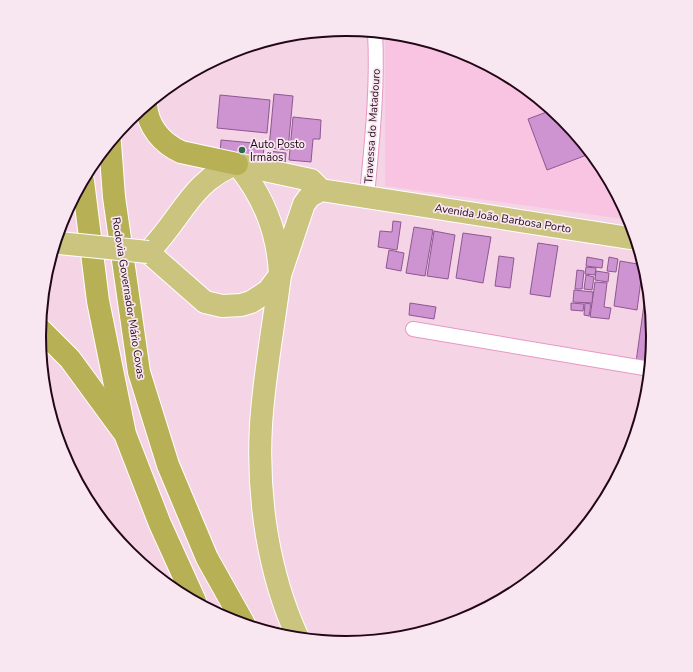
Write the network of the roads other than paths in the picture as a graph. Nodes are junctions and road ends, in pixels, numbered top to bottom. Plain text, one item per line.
1 (375, 38) edge
2 (148, 111) edge
3 (111, 150) edge
4 (237, 164) junction
5 (320, 190) junction
6 (84, 191) edge
7 (365, 196) junction
8 (630, 238) edge
9 (61, 242) edge
10 (148, 252) junction
11 (280, 274) junction
12 (413, 329) dead end
13 (46, 336) edge
14 (645, 368) edge
15 (125, 434) junction
16 (191, 593) edge
17 (241, 617) edge
18 (296, 631) edge

1 - 7 street, Travessa do Matadouro
2 - 4 highway
3 - 17 highway, Rodovia Governador Mário Covas
4 - 5 main road
4 - 10 main road
4 - 11 main road
5 - 7 main road, Avenida João Barbosa Porto
5 - 11 main road
6 - 15 highway
7 - 8 main road, Avenida João Barbosa Porto
9 - 10 main road, bridge
10 - 11 main road
11 - 18 main road
12 - 14 street
13 - 15 highway
15 - 16 highway

